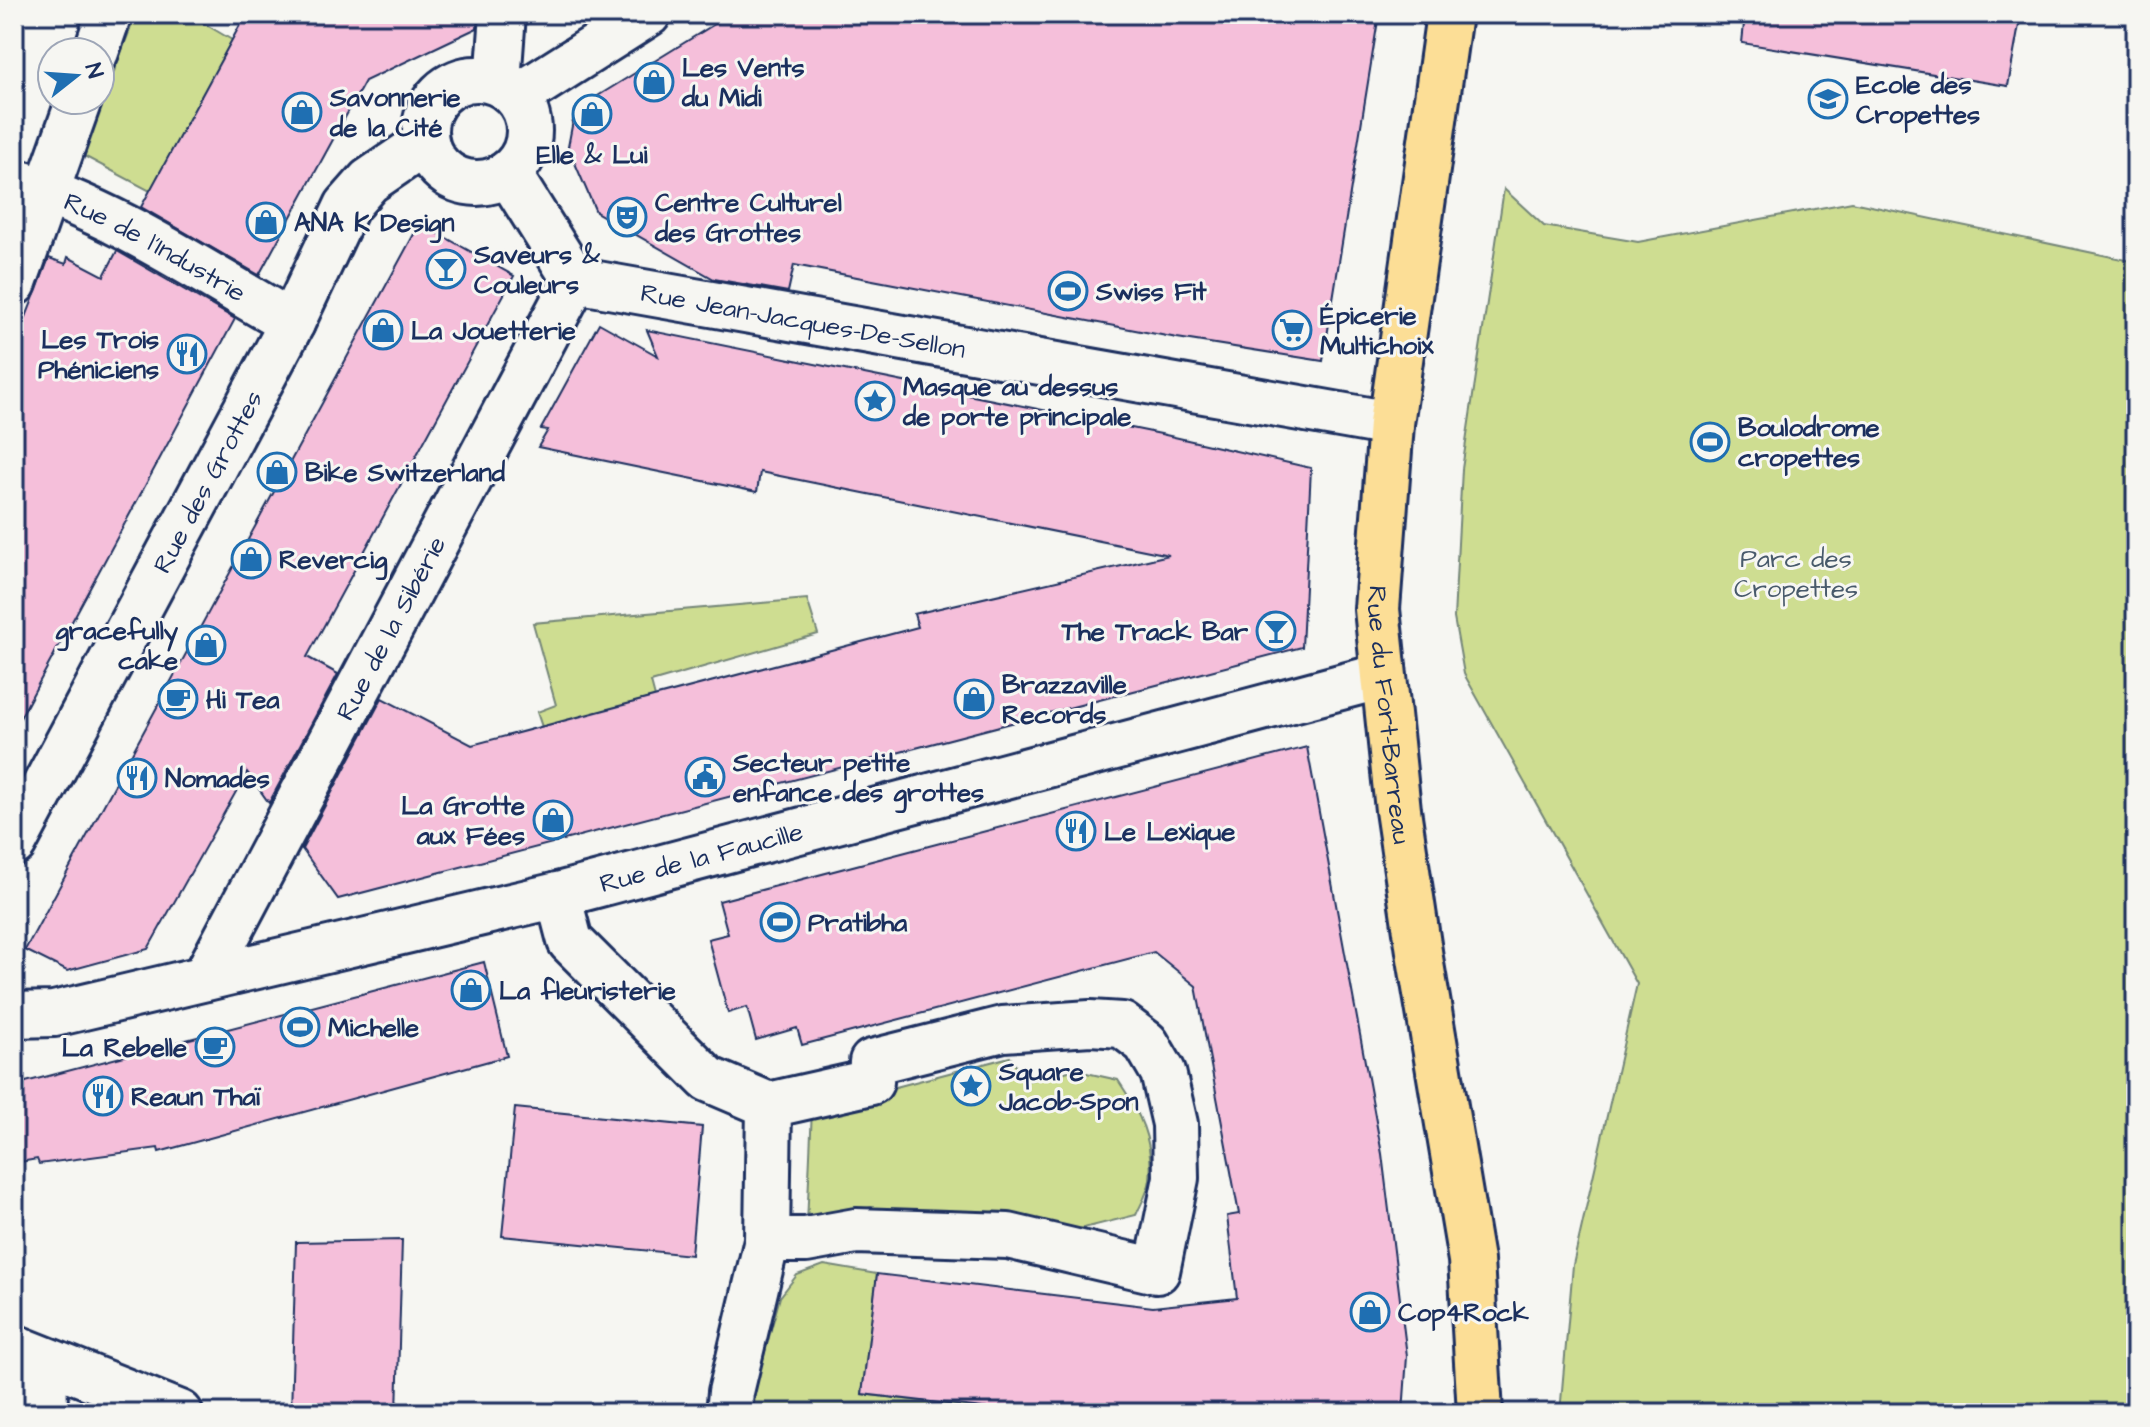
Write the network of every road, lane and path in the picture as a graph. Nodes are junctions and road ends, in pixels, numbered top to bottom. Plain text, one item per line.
1 (109, 14) edge
2 (503, 14) edge
3 (648, 14) edge
4 (1449, 14) edge
5 (101, 36) edge
6 (507, 90) junction
7 (70, 116) edge
8 (426, 142) junction
9 (508, 173) junction
10 (31, 186) edge
11 (575, 280) junction
12 (14, 283) edge
13 (292, 323) junction
14 (1391, 424) junction
15 (1382, 676) junction
16 (14, 843) edge
17 (558, 895) junction
18 (205, 978) junction
19 (14, 1015) edge
20 (769, 1105) junction
21 (767, 1240) junction
22 (29, 1354) edge
23 (45, 1413) edge
24 (180, 1413) edge
25 (729, 1413) edge
26 (1480, 1413) edge

1 - 5 street
2 - 6 street
3 - 6 street
4 - 14 main road, Rue du Fort-Barreau
6 - 8 street
6 - 9 street
7 - 10 street
8 - 9 street
8 - 13 street, Rue des Grottes
9 - 11 street
10 - 12 street
10 - 13 street, Rue de l'Industrie
11 - 14 street, Rue Jean-Jacques-De-Sellon
11 - 18 street, Rue de la Sibérie
13 - 16 street, Rue des Grottes
14 - 15 main road, Rue du Fort-Barreau
15 - 17 street, Rue de la Faucille
15 - 26 main road, Rue du Fort-Barreau
17 - 18 street, Rue de la Faucille
17 - 20 street
18 - 19 street, Rue de la Faucille
20 - 21 street
20 - 21 street
21 - 25 street
22 - 23 street
22 - 24 street

